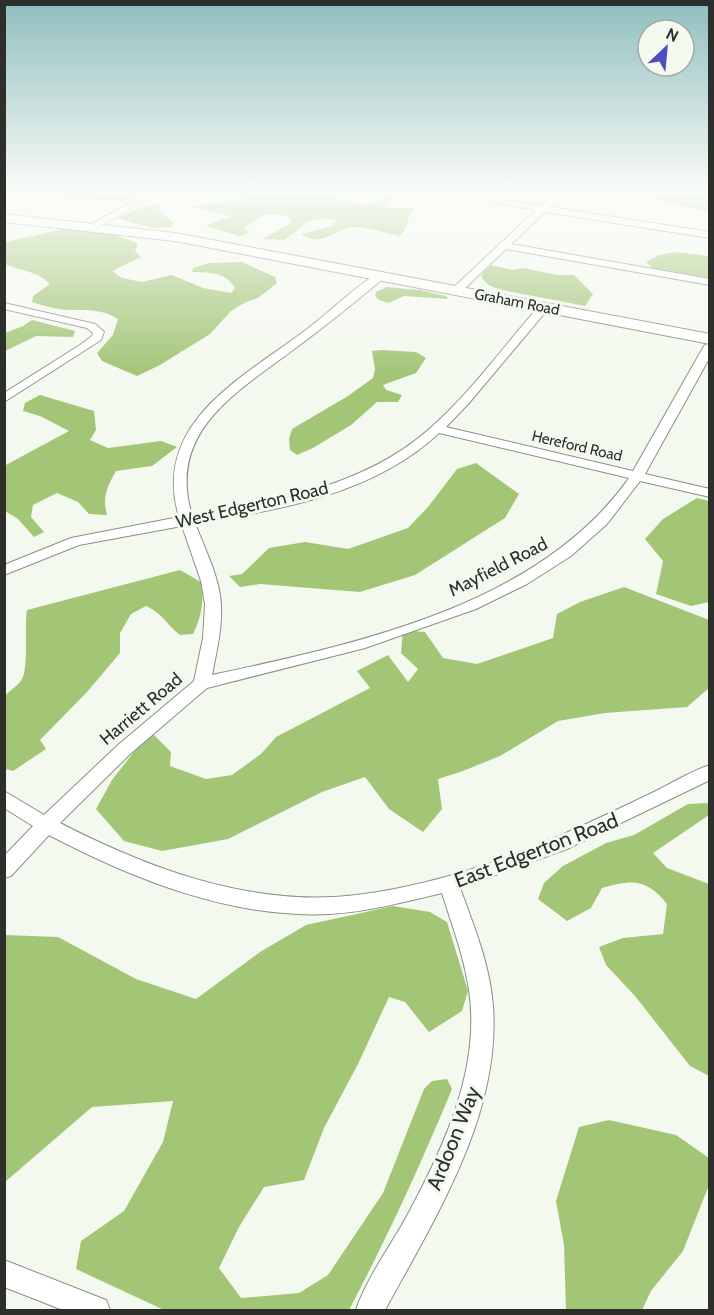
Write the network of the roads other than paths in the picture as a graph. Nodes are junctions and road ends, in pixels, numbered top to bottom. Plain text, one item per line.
1 (256, 252) edge
2 (498, 252) edge
3 (541, 252) edge
4 (380, 276) junction
5 (710, 282) edge
6 (457, 290) junction
7 (4, 306) edge
8 (544, 307) junction
9 (710, 339) edge
10 (710, 346) edge
11 (4, 399) edge
12 (437, 429) junction
13 (636, 477) junction
14 (710, 494) edge
15 (186, 521) junction
16 (4, 571) edge
17 (202, 683) junction
18 (710, 772) edge
19 (4, 798) edge
20 (46, 825) junction
21 (4, 870) edge
22 (449, 885) junction
23 (4, 1273) edge
24 (96, 1311) edge
25 (370, 1311) edge

1 - 4 main road, Graham Road
2 - 6 street
3 - 5 street
4 - 6 main road, Graham Road
4 - 15 street, Harriett Road
6 - 8 main road, Graham Road
7 - 11 street
8 - 9 main road, Graham Road
8 - 12 street, West Edgerton Road
10 - 13 street, Mayfield Road
12 - 13 street, Hereford Road
12 - 15 street, West Edgerton Road
13 - 14 street, Hereford Road
13 - 17 street, Mayfield Road
15 - 16 street, West Edgerton Road
15 - 17 street, Harriett Road
17 - 20 street, Harriett Road
18 - 22 street, East Edgerton Road
19 - 20 street
20 - 21 street, Harriett Road
20 - 22 street, East Edgerton Road
22 - 25 street, Ardoon Way
23 - 24 street

